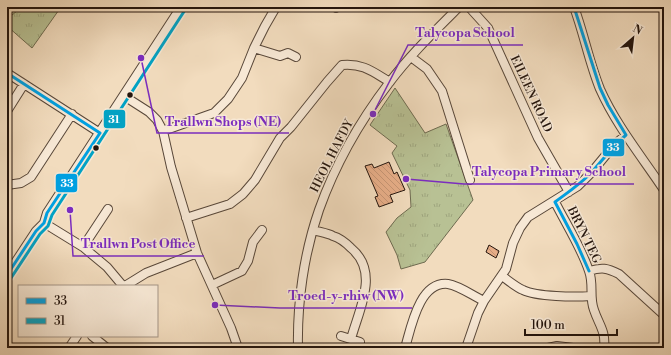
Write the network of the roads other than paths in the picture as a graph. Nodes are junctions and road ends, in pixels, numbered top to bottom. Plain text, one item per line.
1 (181, 7) edge
2 (276, 7) edge
3 (459, 7) edge
4 (469, 7) edge
5 (574, 7) edge
6 (254, 48) junction
7 (296, 56) dead end
8 (411, 57) junction
9 (7, 72) edge
10 (390, 82) junction
11 (24, 84) junction
12 (124, 96) junction
13 (7, 111) edge
14 (72, 114) junction
15 (163, 131) junction
16 (100, 133) junction
17 (626, 135) junction
18 (470, 180) dead end
19 (7, 185) edge
20 (664, 190) edge
21 (569, 192) junction
22 (554, 202) junction
23 (108, 209) dead end
24 (186, 218) junction
25 (44, 223) junction
26 (262, 230) dead end
27 (313, 230) junction
28 (83, 247) junction
29 (198, 253) junction
30 (589, 271) junction
31 (7, 274) edge
32 (502, 276) junction
33 (123, 285) edge
34 (126, 285) edge
35 (212, 285) junction
36 (591, 296) junction
37 (484, 301) junction
38 (664, 315) edge
39 (341, 336) dead end
40 (76, 337) edge
41 (93, 337) edge
42 (351, 339) junction
43 (360, 342) dead end
44 (69, 348) edge
45 (107, 348) edge
46 (238, 348) edge
47 (298, 348) edge
48 (405, 348) edge
49 (466, 348) edge
50 (548, 348) edge
51 (573, 348) edge
52 (604, 348) edge

1 - 12 street
2 - 6 street
3 - 8 street, HEOL HAFDY
4 - 21 street, EILEEN ROAD
5 - 17 street
6 - 7 street
6 - 15 street
8 - 10 street, HEOL HAFDY
8 - 18 street
9 - 11 street
10 - 24 street
10 - 27 street, HEOL HAFDY
11 - 13 street
11 - 14 street
12 - 15 street
12 - 16 street
14 - 16 street
14 - 19 street
15 - 24 street
16 - 25 street
17 - 20 street
17 - 21 street
21 - 22 street
22 - 30 street, BRYN TEG
22 - 32 street
23 - 28 street
24 - 29 street
25 - 28 street
25 - 31 street
26 - 35 street
27 - 42 street
27 - 47 street, HEOL HAFDY
28 - 33 street
29 - 34 street
29 - 35 street
30 - 36 street, BRYN TEG
30 - 38 street
32 - 36 street
32 - 37 street
35 - 46 street
36 - 52 street, BRYN TEG
37 - 48 street
37 - 49 street
39 - 42 street
40 - 44 street
41 - 45 street
42 - 43 street
50 - 51 street

